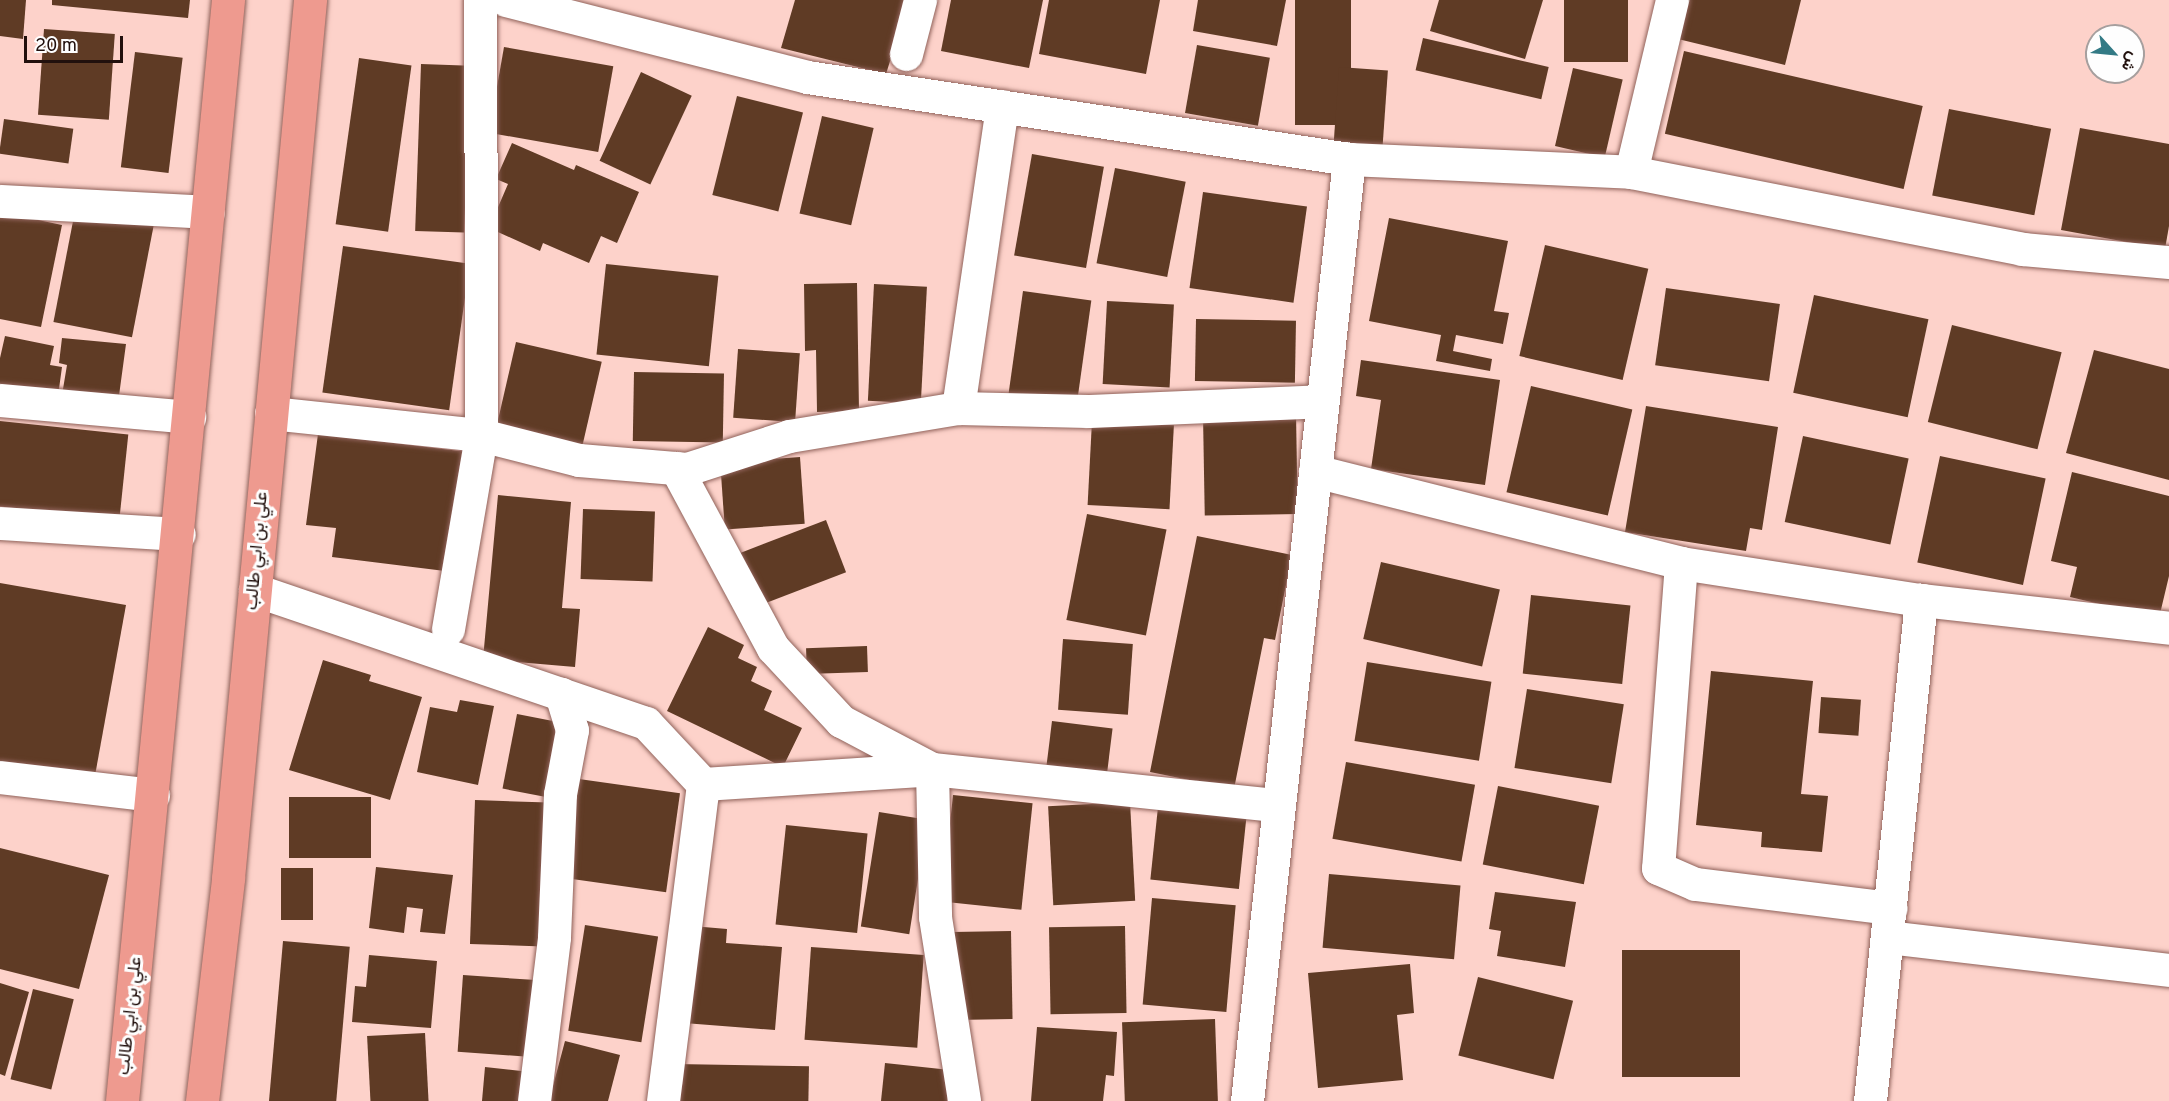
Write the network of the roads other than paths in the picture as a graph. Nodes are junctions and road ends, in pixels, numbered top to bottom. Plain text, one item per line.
1 (228, 0) edge
2 (310, 0) edge
3 (480, 0) edge
4 (506, 0) edge
5 (920, 0) edge
6 (1672, 0) edge
7 (906, 54) dead end
8 (1002, 106) junction
9 (1349, 159) junction
10 (1631, 172) junction
11 (0, 201) edge
12 (208, 212) junction
13 (2169, 262) edge
14 (0, 400) edge
15 (1322, 401) junction
16 (957, 408) junction
17 (271, 413) junction
18 (189, 417) junction
19 (481, 435) junction
20 (676, 468) junction
21 (1315, 471) junction
22 (0, 523) edge
23 (179, 534) junction
24 (1681, 563) junction
25 (255, 590) junction
26 (1921, 600) junction
27 (448, 628) dead end
28 (2169, 628) edge
29 (561, 694) junction
30 (932, 769) junction
31 (0, 777) edge
32 (703, 784) junction
33 (153, 795) junction
34 (1277, 805) junction
35 (1890, 922) junction
36 (2169, 970) edge
37 (123, 1101) edge
38 (202, 1101) edge
39 (534, 1101) edge
40 (663, 1101) edge
41 (964, 1101) edge
42 (1246, 1101) edge
43 (1870, 1101) edge

1 - 12 main road, علي بن ابي طالب
2 - 17 main road, علي بن ابي طالب
3 - 19 street
4 - 8 street
5 - 7 street
6 - 10 street
8 - 9 street
8 - 16 street
9 - 10 street
9 - 15 street
10 - 13 street
11 - 12 street
12 - 18 main road, علي بن ابي طالب
14 - 18 street
15 - 16 street
15 - 21 street
16 - 20 street
17 - 19 street
17 - 25 main road, علي بن ابي طالب
18 - 23 main road, علي بن ابي طالب
19 - 20 street
19 - 27 street
20 - 30 street
21 - 24 street
21 - 34 street
22 - 23 street
23 - 33 main road, علي بن ابي طالب
24 - 26 street
24 - 35 street
25 - 29 street
25 - 38 main road, علي بن ابي طالب
26 - 28 street
26 - 35 street
29 - 32 street
29 - 39 street
30 - 32 street
30 - 34 street
30 - 41 street
31 - 33 street
32 - 40 street
33 - 37 main road, علي بن ابي طالب
34 - 42 street
35 - 36 street
35 - 43 street

